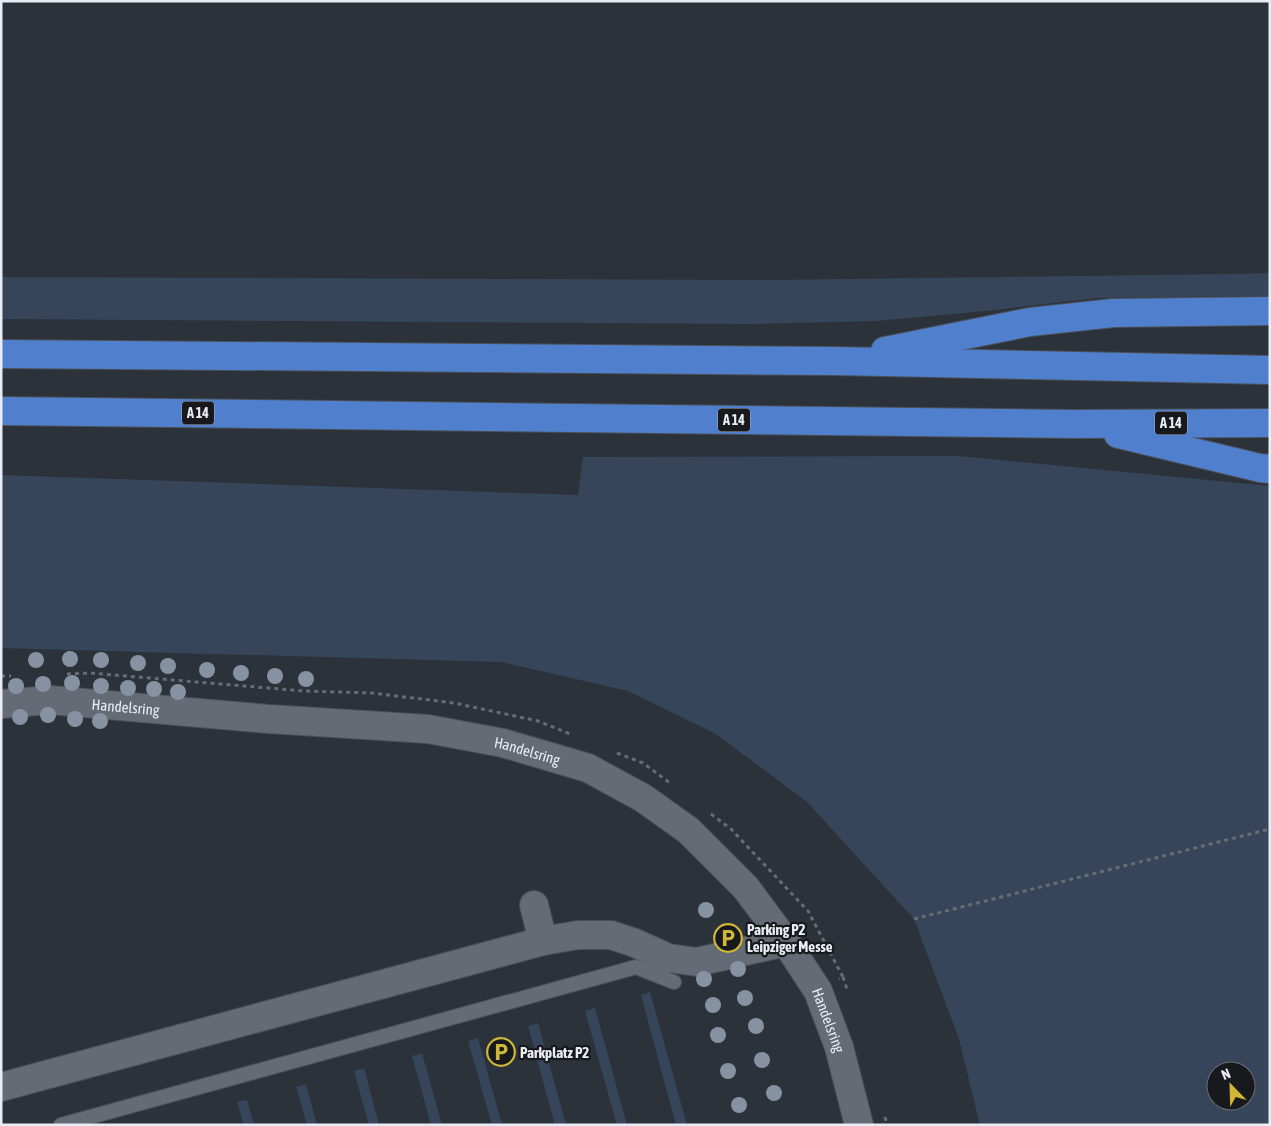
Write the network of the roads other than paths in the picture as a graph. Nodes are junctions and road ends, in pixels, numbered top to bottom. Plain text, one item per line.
1 (1270, 311) edge
2 (1, 354) edge
3 (835, 361) junction
4 (1270, 370) edge
5 (1, 411) edge
6 (1270, 423) edge
7 (1073, 424) junction
8 (1270, 469) edge
9 (1, 704) edge
10 (534, 905) dead end
11 (543, 941) junction
12 (786, 942) junction
13 (674, 982) dead end
14 (1, 1087) edge
15 (61, 1125) edge
16 (859, 1125) edge

1 - 3 highway
2 - 3 highway
3 - 4 highway
5 - 7 highway, A 14
6 - 7 highway, A 14
7 - 8 highway
9 - 12 main road, Handelsring
10 - 11 main road
11 - 12 main road
11 - 14 main road
12 - 16 main road, Handelsring
13 - 15 lane

